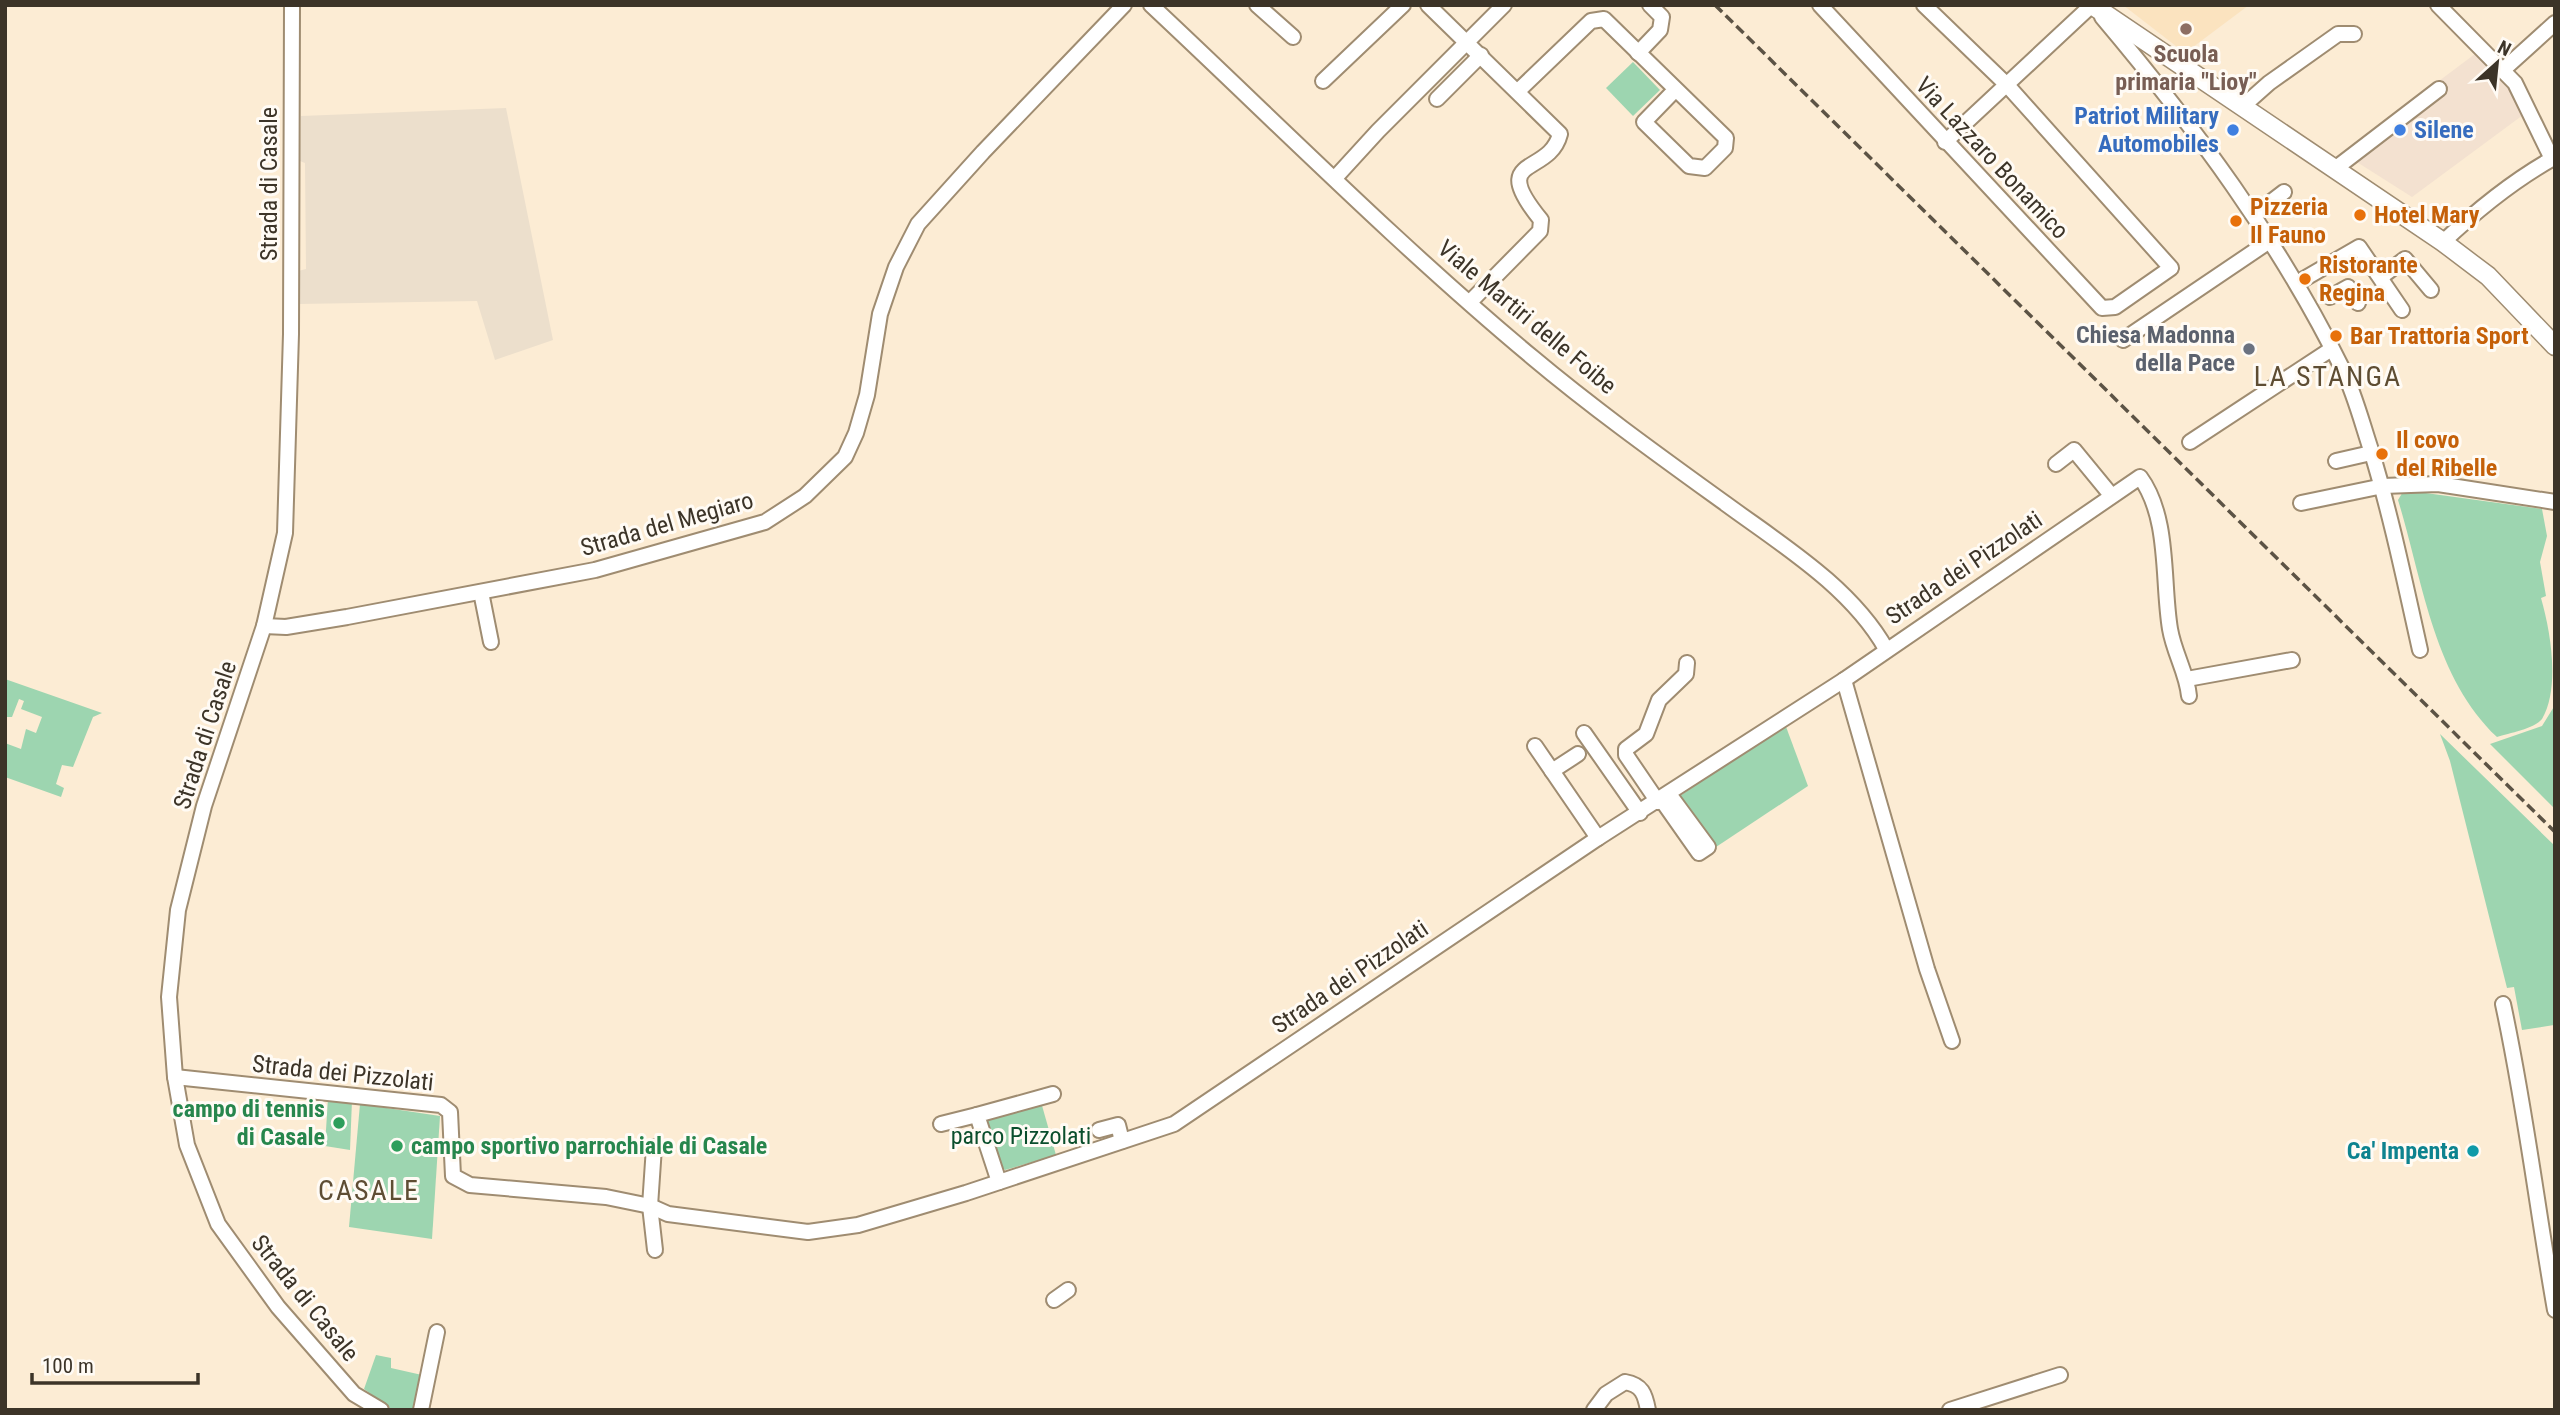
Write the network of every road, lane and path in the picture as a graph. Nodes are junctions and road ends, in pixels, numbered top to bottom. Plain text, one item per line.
1 (292, 5) edge
2 (1124, 5) edge
3 (1151, 5) edge
4 (1257, 5) edge
5 (1403, 5) edge
6 (1428, 5) edge
7 (1504, 5) edge
8 (1650, 5) edge
9 (1820, 5) edge
10 (1924, 5) edge
11 (2092, 5) edge
12 (2438, 5) edge
13 (2555, 23) edge
14 (2354, 34) dead end
15 (1293, 37) dead end
16 (1466, 41) junction
17 (1638, 53) junction
18 (1481, 55) junction
19 (2503, 70) junction
20 (1323, 81) dead end
21 (2007, 85) junction
22 (2439, 89) dead end
23 (1675, 90) junction
24 (1518, 91) junction
25 (1437, 99) dead end
26 (2242, 107) junction
27 (1945, 142) junction
28 (2554, 160) edge
29 (2336, 168) junction
30 (1335, 178) junction
31 (2284, 192) dead end
32 (2255, 215) junction
33 (2271, 240) junction
34 (2443, 242) junction
35 (2381, 277) junction
36 (2297, 283) junction
37 (2431, 290) dead end
38 (1470, 302) junction
39 (2358, 303) dead end
40 (2320, 304) junction
41 (2402, 310) dead end
42 (2123, 340) dead end
43 (2555, 346) edge
44 (2330, 350) junction
45 (2190, 442) dead end
46 (2371, 453) junction
47 (2336, 461) dead end
48 (2056, 464) dead end
49 (2383, 486) junction
50 (2111, 495) junction
51 (2555, 502) edge
52 (2301, 503) dead end
53 (481, 592) junction
54 (264, 626) junction
55 (491, 642) dead end
56 (1886, 649) junction
57 (2420, 650) dead end
58 (2292, 660) dead end
59 (1687, 663) dead end
60 (1844, 680) junction
61 (2187, 680) junction
62 (2189, 696) dead end
63 (1584, 733) dead end
64 (1535, 746) dead end
65 (1578, 754) dead end
66 (1552, 771) junction
67 (1663, 798) junction
68 (1640, 813) junction
69 (1598, 838) junction
70 (1699, 853) dead end
71 (2503, 1004) dead end
72 (1952, 1041) dead end
73 (175, 1077) junction
74 (1053, 1094) dead end
75 (977, 1115) junction
76 (941, 1124) dead end
77 (1099, 1130) dead end
78 (1122, 1141) junction
79 (654, 1147) dead end
80 (999, 1182) junction
81 (650, 1206) junction
82 (655, 1250) dead end
83 (1068, 1290) dead end
84 (1054, 1300) dead end
85 (2555, 1310) edge
86 (437, 1332) dead end
87 (2060, 1375) dead end
88 (381, 1410) edge
89 (421, 1410) edge
90 (1594, 1410) edge
91 (1648, 1410) edge
92 (1950, 1410) edge

1 - 54 street, Strada di Casale
2 - 53 street, Strada del Megiaro
3 - 30 street, Viale Martiri delle Foibe
4 - 15 street
5 - 20 street
6 - 16 street
7 - 16 street
8 - 17 street
9 - 27 street, Via Lazzaro Bonamico
10 - 21 street
11 - 21 street
11 - 26 main road
11 - 32 street
12 - 19 street
13 - 19 street
14 - 26 street
16 - 18 street
16 - 30 street
17 - 23 street
17 - 24 street
18 - 24 street
18 - 25 street
19 - 28 street
21 - 27 street
21 - 27 street, Via Lazzaro Bonamico
22 - 29 street
23 - 23 street
24 - 38 street
26 - 29 main road
28 - 34 street
29 - 34 main road
30 - 38 street, Viale Martiri delle Foibe
31 - 32 street
32 - 33 street
33 - 36 street
33 - 42 street
34 - 43 main road
35 - 36 street
35 - 37 street
35 - 41 street
36 - 40 street
38 - 56 street, Viale Martiri delle Foibe
39 - 40 street
40 - 44 street
44 - 45 street
44 - 46 street
46 - 47 street
46 - 49 street
48 - 50 street
49 - 51 street
49 - 52 street
49 - 57 street
50 - 56 street, Strada dei Pizzolati
50 - 61 street, Strada dei Pizzolati
53 - 54 street, Strada del Megiaro
53 - 55 street
54 - 73 street, Strada di Casale
56 - 60 street, Strada dei Pizzolati
58 - 61 street
59 - 67 street
60 - 67 street, Strada dei Pizzolati
60 - 72 street
61 - 62 street
63 - 68 street
64 - 66 street
65 - 66 street
66 - 69 street
67 - 68 street, Strada dei Pizzolati
67 - 70 street
68 - 69 street, Strada dei Pizzolati
69 - 78 street, Strada dei Pizzolati
71 - 85 street
73 - 81 street, Strada dei Pizzolati
73 - 88 street, Strada di Casale
74 - 75 street
75 - 76 street
75 - 80 street
77 - 78 street
78 - 80 street, Strada dei Pizzolati
79 - 81 street
80 - 81 street, Strada dei Pizzolati
81 - 82 street
83 - 84 street
86 - 89 street
87 - 92 street
90 - 91 street

